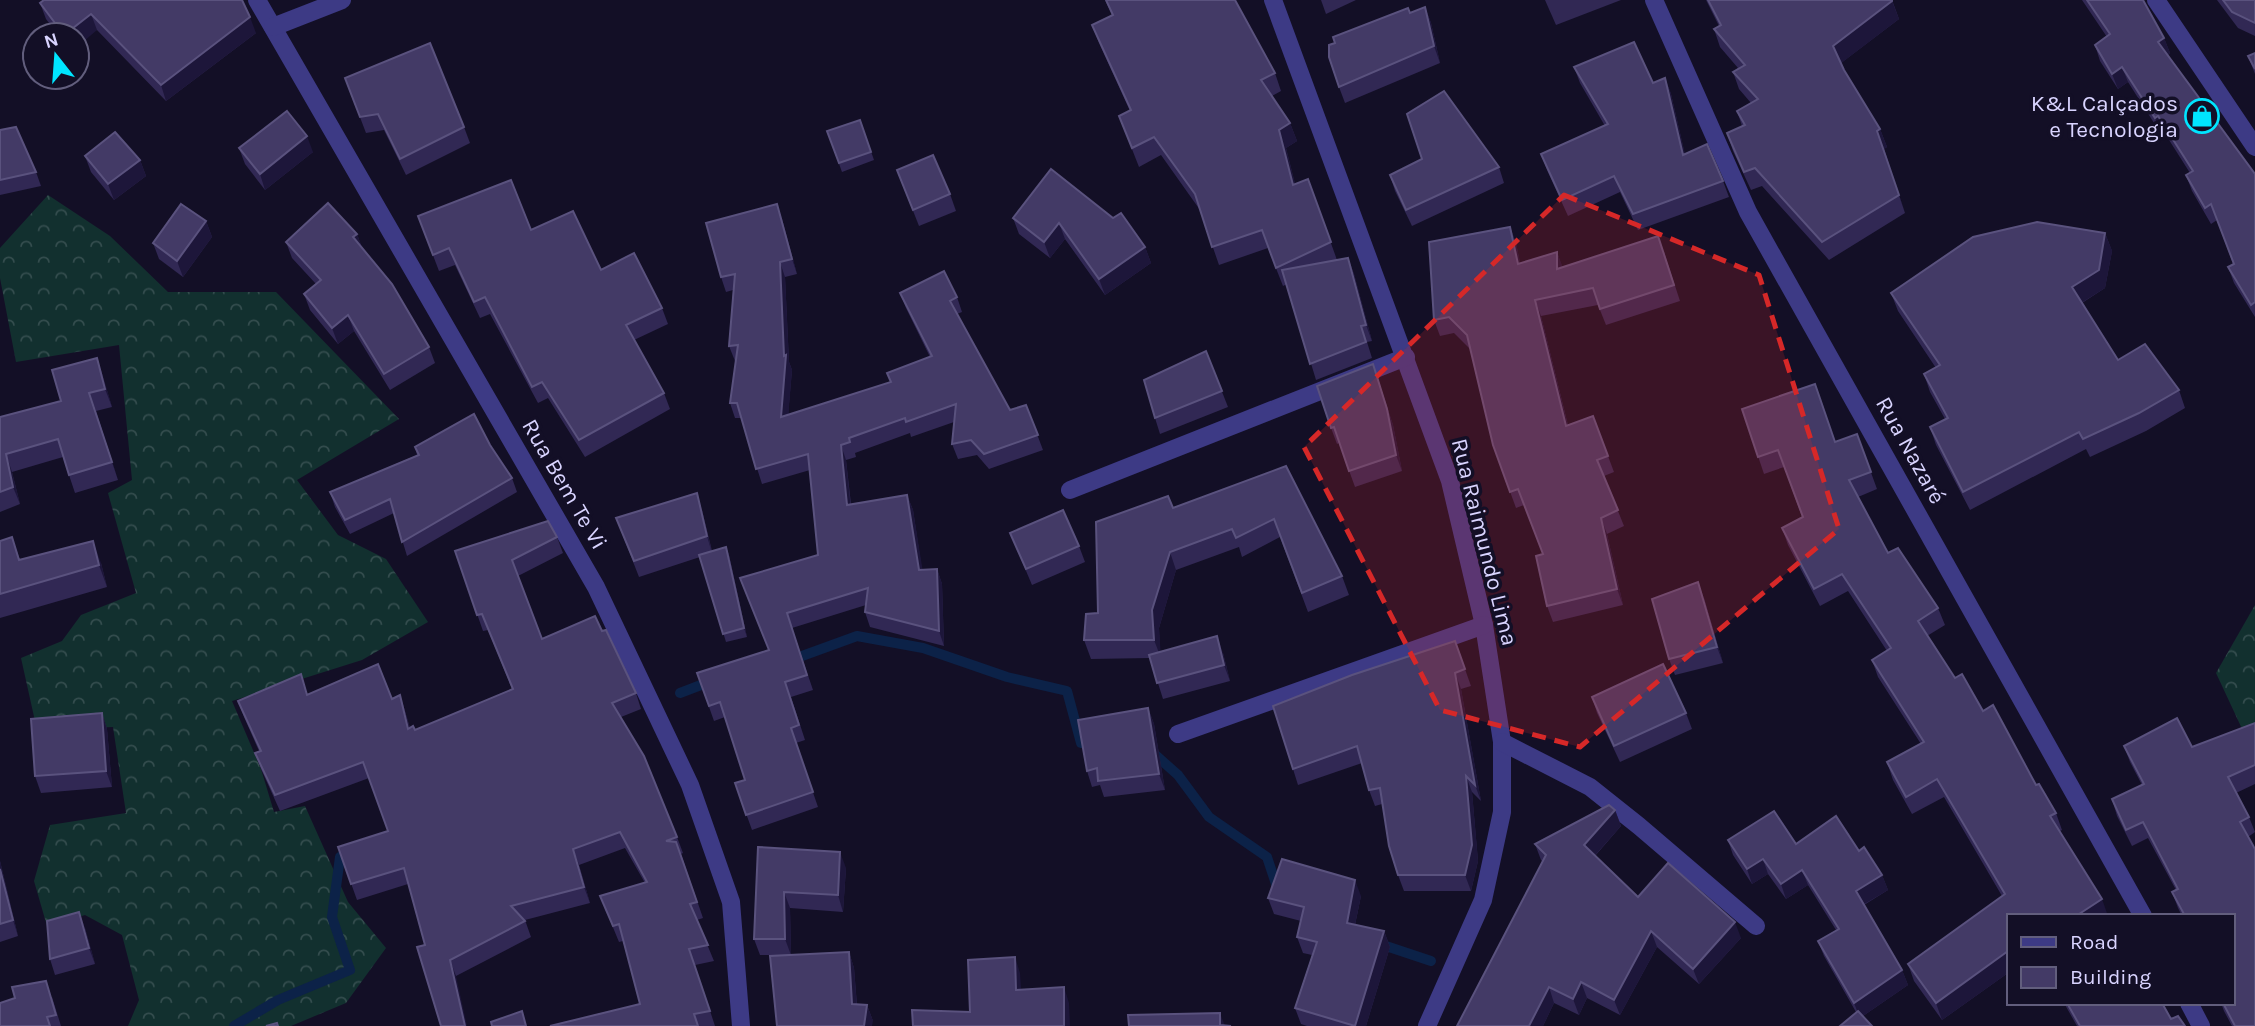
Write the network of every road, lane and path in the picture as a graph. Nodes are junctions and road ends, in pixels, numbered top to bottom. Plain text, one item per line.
1 (257, 0) edge
2 (342, 0) edge
3 (1273, 0) edge
4 (1654, 0) edge
5 (2156, 0) edge
6 (273, 27) junction
7 (2255, 147) edge
8 (1406, 357) junction
9 (1070, 490) dead end
10 (1484, 625) junction
11 (1178, 734) dead end
12 (1502, 742) junction
13 (2142, 914) edge
14 (1756, 926) dead end
15 (2190, 1005) edge
16 (741, 1026) edge
17 (1427, 1026) edge
18 (2201, 1026) edge

1 - 6 street, Rua Bem Te Vi
2 - 6 street
3 - 8 street, Rua Raimundo Lima
4 - 13 street, Rua Nazaré
5 - 7 street
6 - 16 street, Rua Bem Te Vi
8 - 9 street
8 - 10 street, Rua Raimundo Lima
10 - 11 street
10 - 12 street, Rua Raimundo Lima
12 - 14 street
12 - 17 street, Rua Raimundo Lima
15 - 18 street

